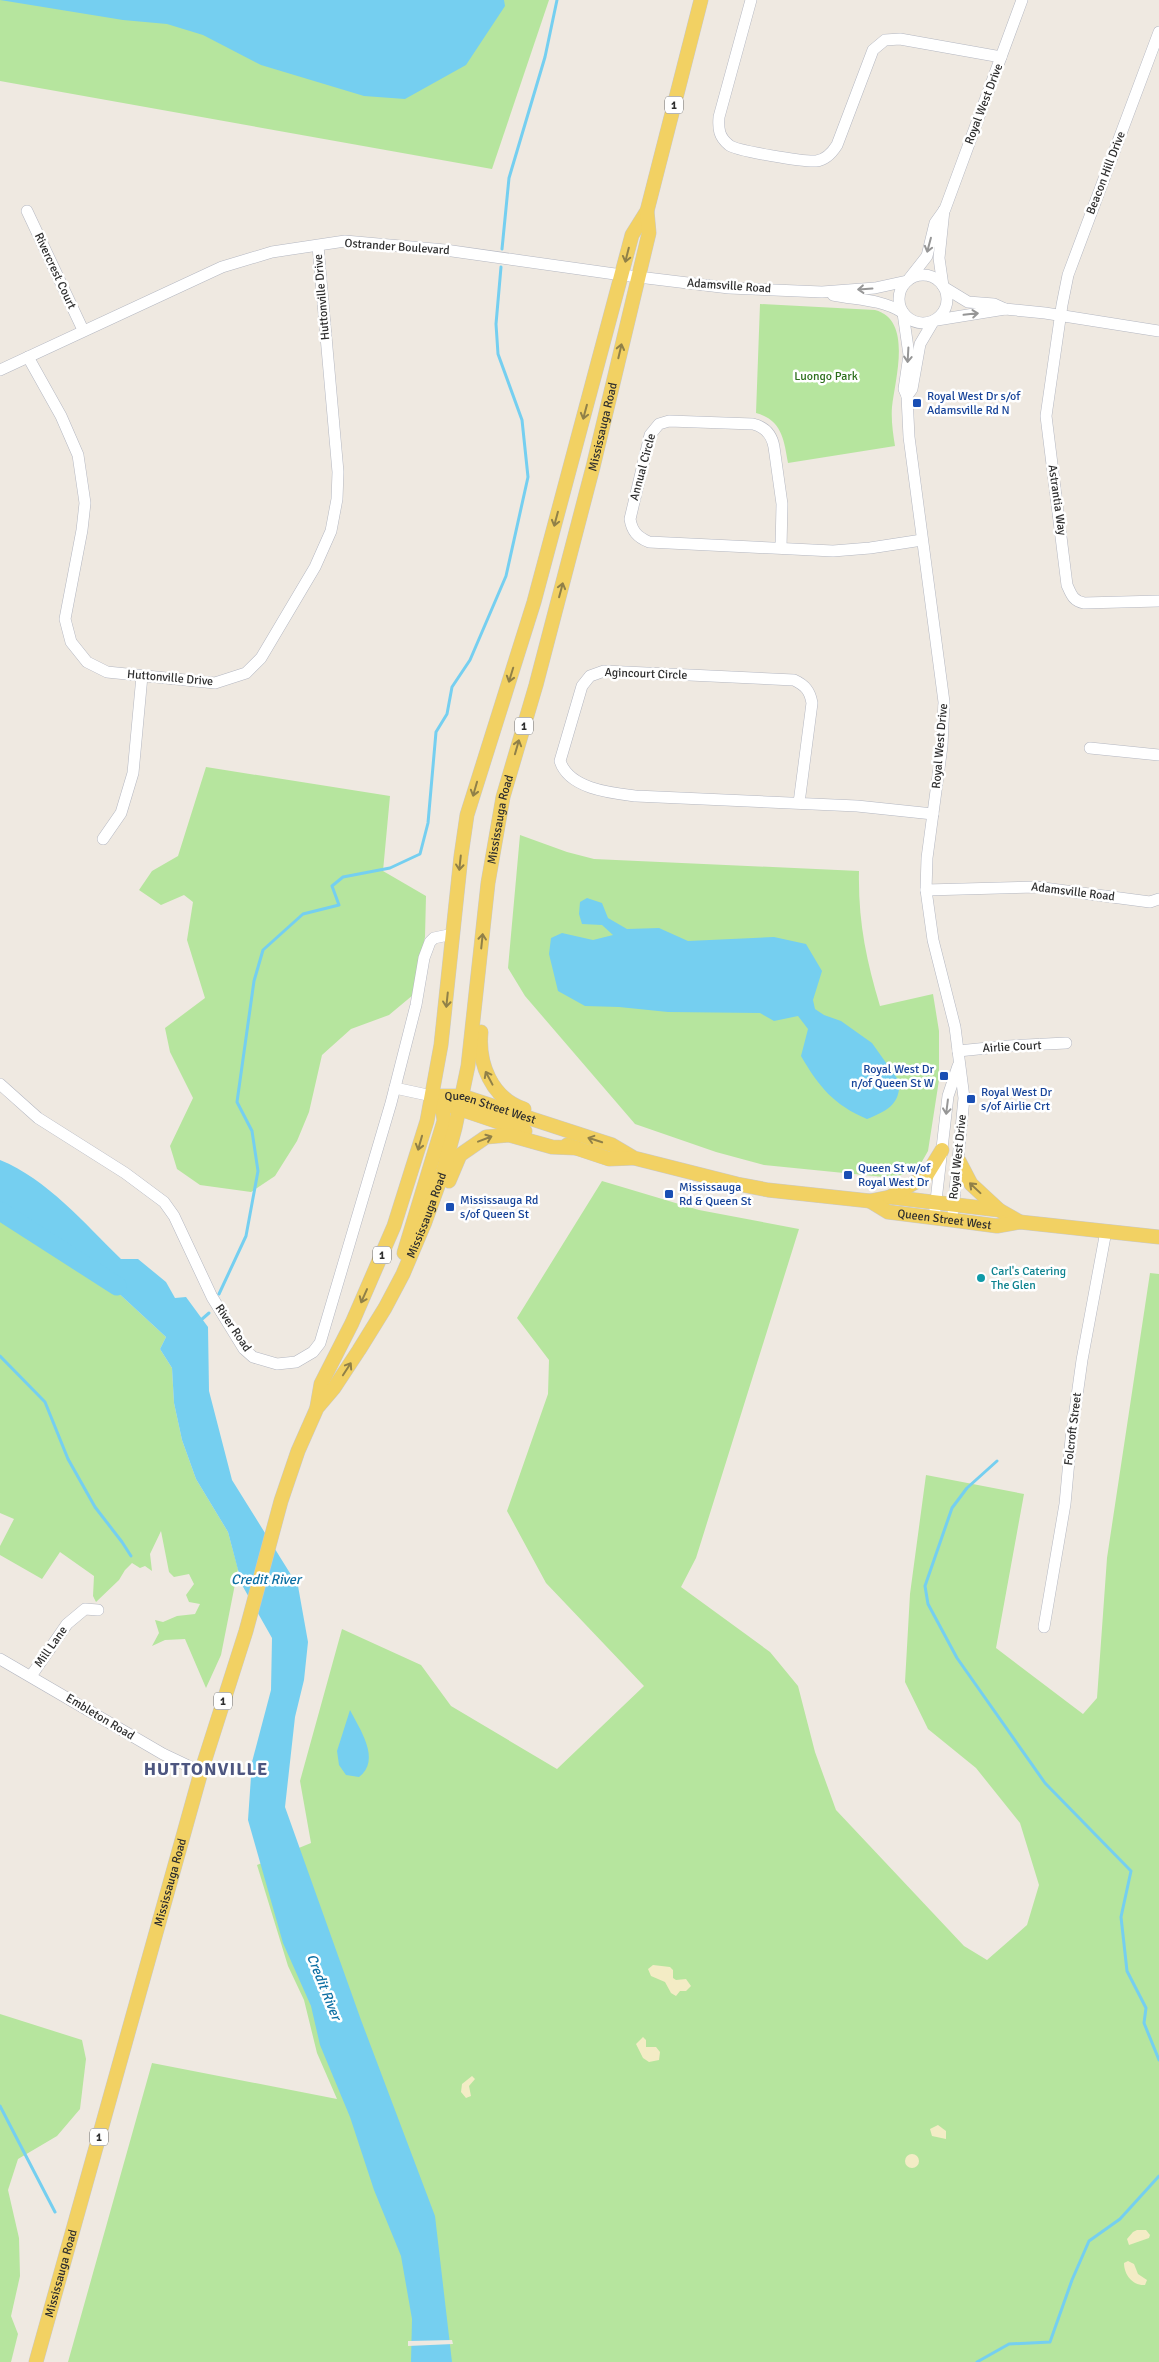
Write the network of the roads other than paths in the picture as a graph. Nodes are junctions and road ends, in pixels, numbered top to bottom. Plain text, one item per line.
1 (701, 0) edge
2 (751, 0) edge
3 (1022, 0) edge
4 (1159, 32) edge
5 (1002, 57) junction
6 (944, 208) junction
7 (27, 211) dead end
8 (647, 211) junction
9 (318, 246) junction
10 (622, 276) junction
11 (637, 277) junction
12 (908, 280) junction
13 (944, 287) junction
14 (822, 292) junction
15 (1005, 309) junction
16 (902, 312) junction
17 (1060, 315) junction
18 (935, 321) junction
19 (83, 330) junction
20 (1159, 331) edge
21 (28, 357) junction
22 (0, 370) edge
23 (907, 396) junction
24 (922, 540) junction
25 (781, 548) junction
26 (1159, 601) edge
27 (142, 676) junction
28 (1090, 748) dead end
29 (1159, 756) edge
30 (799, 803) junction
31 (933, 814) junction
32 (103, 839) dead end
33 (926, 890) junction
34 (1159, 899) edge
35 (453, 934) junction
36 (477, 989) junction
37 (1066, 1043) dead end
38 (958, 1051) junction
39 (958, 1065) junction
40 (0, 1084) edge
41 (395, 1088) junction
42 (432, 1096) junction
43 (462, 1096) junction
44 (459, 1111) junction
45 (555, 1127) junction
46 (576, 1148) junction
47 (942, 1150) junction
48 (634, 1158) junction
49 (959, 1161) junction
50 (890, 1197) junction
51 (870, 1201) junction
52 (936, 1203) junction
53 (954, 1205) junction
54 (999, 1210) junction
55 (934, 1218) junction
56 (952, 1220) junction
57 (1020, 1222) junction
58 (1106, 1231) junction
59 (1159, 1237) edge
60 (414, 1248) junction
61 (403, 1274) junction
62 (317, 1408) junction
63 (98, 1610) dead end
64 (1044, 1627) dead end
65 (0, 1659) edge
66 (31, 1676) junction
67 (200, 1772) junction
68 (36, 2362) edge

1 - 8 main road, Mississauga Road / 1
2 - 5 street
3 - 5 street, Royal West Drive
4 - 17 street, Beacon Hill Drive
5 - 6 street, Royal West Drive
6 -> 12 street, Royal West Drive
6 - 13 street, Royal West Drive
7 - 19 street, Rivercrest Court
8 -> 10 main road, Mississauga Road / 1
8 - 11 main road, Mississauga Road / 1
9 - 10 street, Ostrander Boulevard
9 - 19 street, Ostrander Boulevard
9 - 27 street, Huttonville Drive
10 - 11 street, Ostrander Boulevard
10 -> 35 main road, Mississauga Road / 1
11 - 14 street, Adamsville Road
36 -> 11 main road, Mississauga Road / 1
12 - 13 street
12 -> 14 street, Adamsville Road
12 - 16 street
13 - 15 street
13 - 18 street
14 - 16 street, Adamsville Road
15 - 17 street
18 -> 15 street
16 - 18 street
16 -> 23 street, Royal West Drive
17 - 20 street
17 - 26 street, Astrantia Way
18 - 23 street, Royal West Drive
19 - 21 street, Ostrander Boulevard
21 - 22 street, Ostrander Boulevard
21 - 27 street, Huttonville Drive
23 - 24 street, Royal West Drive
24 - 25 street, Annual Circle
24 - 31 street, Royal West Drive
25 - 25 street, Annual Circle
27 - 32 street
28 - 29 street
30 - 30 street, Agincourt Circle
30 - 31 street, Agincourt Circle
31 - 33 street, Royal West Drive
33 - 34 street, Adamsville Road
33 - 38 street, Royal West Drive
35 - 41 street, River Road
35 -> 42 main road, Mississauga Road / 1
36 - 43 main road, Mississauga Road / 1
45 -> 36 main road
37 - 38 street, Airlie Court
38 - 39 street, Royal West Drive
39 -> 47 street, Royal West Drive
39 - 49 street, Royal West Drive
40 - 41 street, River Road
41 - 42 street
42 - 43 main road, Queen Street West
42 - 44 main road, Queen Street West
42 - 61 main road
42 -> 62 main road, Mississauga Road / 1
43 - 44 main road, Mississauga Road / 1
43 - 45 main road, Queen Street West
44 - 46 main road, Queen Street West
44 - 60 main road, Mississauga Road / 1
48 -> 45 main road, Queen Street West
46 - 48 main road, Queen Street West
60 -> 46 main road
47 - 50 main road
47 - 52 street, Royal West Drive
48 - 51 main road, Queen Street West
49 - 53 street, Royal West Drive
54 -> 49 main road
50 - 51 main road, Queen Street West
50 - 52 main road, Queen Street West
51 - 55 main road, Queen Street West
52 - 53 main road, Queen Street West
52 - 55 street, Royal West Drive
53 - 54 main road, Queen Street West
53 - 56 street, Royal West Drive
54 - 57 main road, Queen Street West
55 - 56 main road, Queen Street West
56 - 57 main road, Queen Street West
57 - 58 main road, Queen Street West
58 - 59 main road, Queen Street West
58 - 64 street, Folcroft Street
60 - 61 main road, Mississauga Road / 1
62 -> 61 main road, Mississauga Road / 1
62 - 67 main road, Mississauga Road / 1
63 - 66 street, Mill Lane
65 - 66 street, Embleton Road
66 - 67 street, Embleton Road
67 - 68 main road, Mississauga Road / 1

